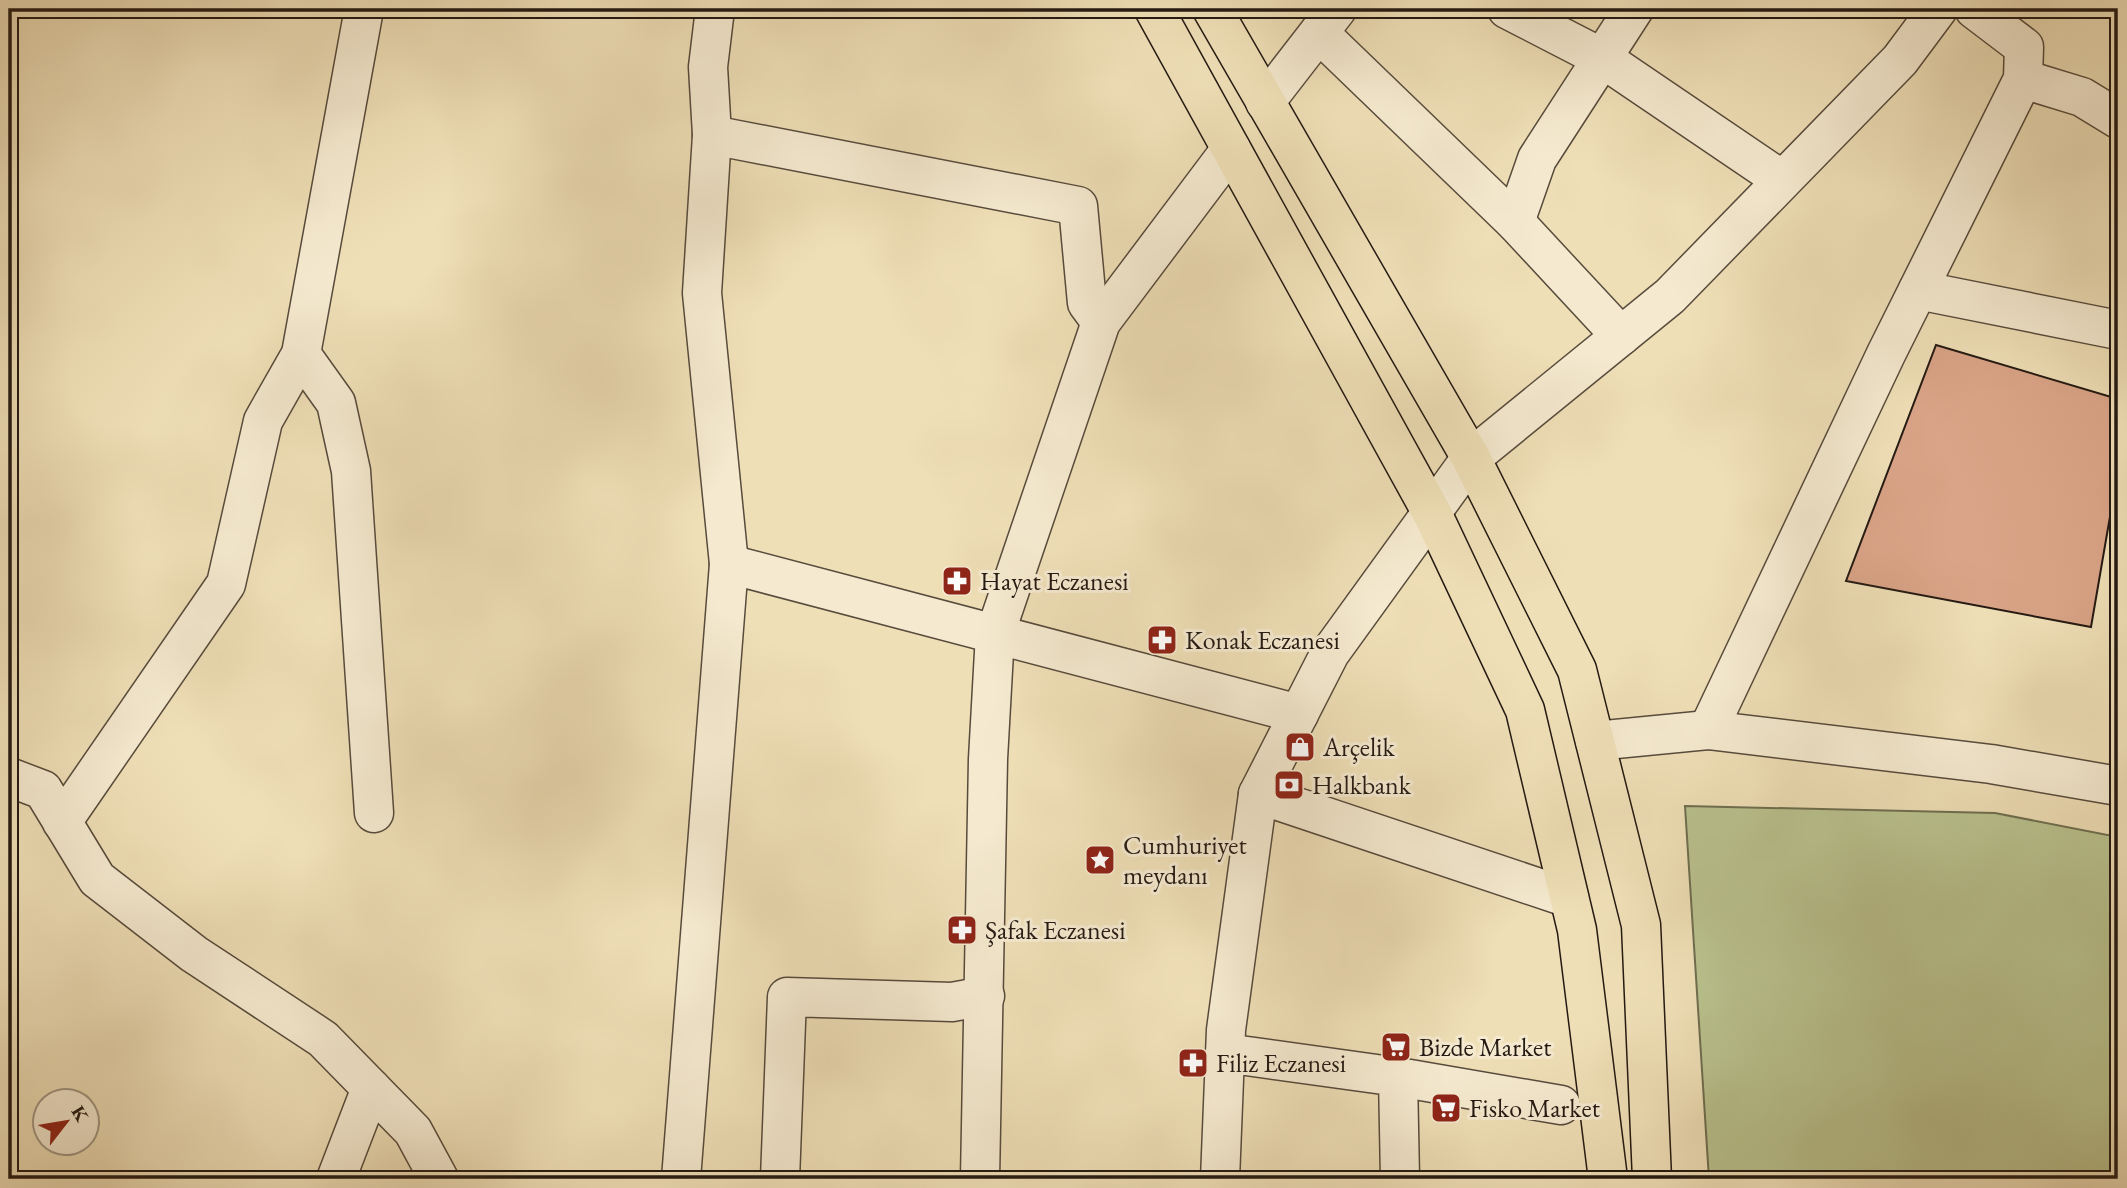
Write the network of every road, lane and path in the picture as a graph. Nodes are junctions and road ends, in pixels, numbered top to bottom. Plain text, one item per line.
1 (364, 9) edge
2 (715, 9) edge
3 (1154, 9) edge
4 (1212, 9) edge
5 (1507, 9) edge
6 (1634, 9) edge
7 (1938, 9) edge
8 (1974, 9) edge
9 (1328, 21) edge
10 (1602, 58) junction
11 (2024, 79) junction
12 (1265, 102) junction
13 (2118, 119) edge
14 (712, 135) junction
15 (1231, 149) junction
16 (1782, 180) junction
17 (1515, 222) junction
18 (1918, 290) junction
19 (1101, 322) junction
20 (2118, 330) edge
21 (1620, 336) junction
22 (301, 354) junction
23 (1471, 458) junction
24 (1433, 515) junction
25 (729, 564) junction
26 (995, 634) junction
27 (1299, 714) junction
28 (1708, 730) junction
29 (1595, 741) junction
30 (9, 777) edge
31 (2118, 786) edge
32 (1258, 794) junction
33 (374, 813) dead end
34 (62, 822) junction
35 (1569, 898) junction
36 (985, 996) junction
37 (1225, 1053) junction
38 (1398, 1077) junction
39 (371, 1088) junction
40 (1561, 1105) dead end
41 (335, 1179) edge
42 (439, 1179) edge
43 (681, 1179) edge
44 (780, 1179) edge
45 (980, 1179) edge
46 (1220, 1179) edge
47 (1400, 1179) edge
48 (1608, 1179) edge
49 (1652, 1179) edge

1 - 22 street
2 - 14 street
3 - 15 main road
4 - 12 main road
5 - 10 street
6 - 10 street
7 - 16 street
8 - 11 street
9 - 12 street
9 - 17 street
10 - 16 street
10 - 17 street
11 - 13 street
11 - 18 street
12 - 23 main road
14 - 19 street
14 - 25 street
15 - 19 street
15 - 24 main road
16 - 21 street
17 - 21 street
18 - 20 street
18 - 28 street
19 - 26 street
21 - 23 street
22 - 33 street
22 - 34 street
23 - 24 street
23 - 29 main road
24 - 27 street
24 - 35 main road
25 - 26 street
25 - 43 street
26 - 27 street
26 - 36 street
27 - 32 street
28 - 29 street
28 - 31 street
29 - 49 main road
30 - 34 street
32 - 35 street
32 - 37 street
34 - 39 street
35 - 48 main road
36 - 44 street
36 - 45 street
37 - 38 street
37 - 46 street
38 - 40 street
38 - 47 street
39 - 41 street
39 - 42 street

